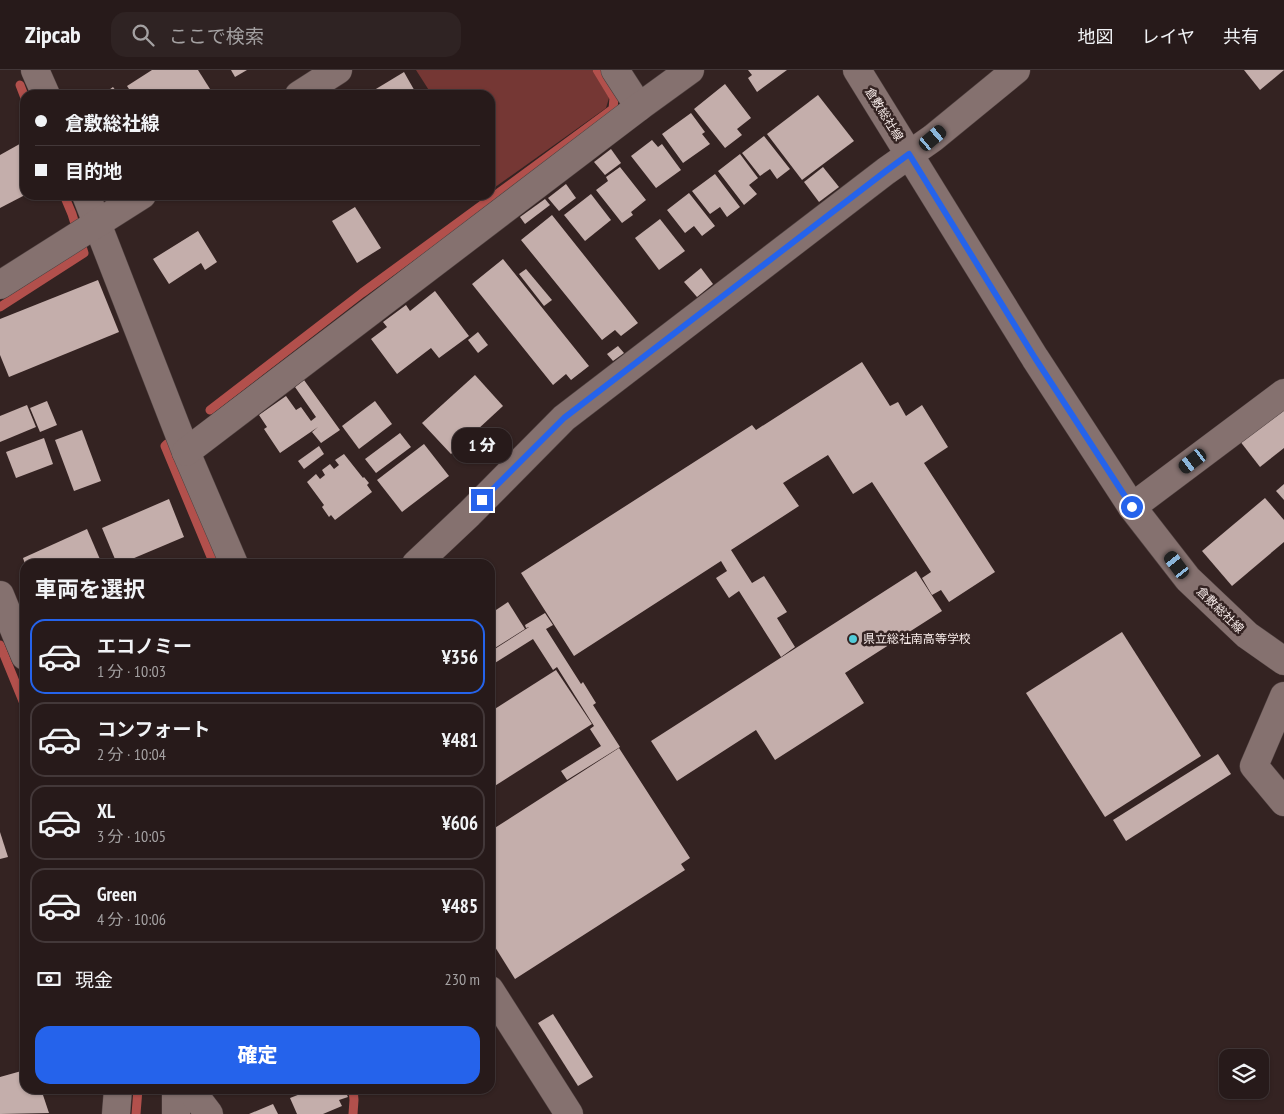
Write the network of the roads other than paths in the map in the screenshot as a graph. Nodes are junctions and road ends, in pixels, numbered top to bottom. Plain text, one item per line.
1 (35, 70) edge
2 (338, 70) edge
3 (615, 70) edge
4 (690, 70) edge
5 (857, 70) edge
6 (1016, 70) edge
7 (44, 90) edge
8 (307, 90) edge
9 (639, 107) junction
10 (909, 154) junction
11 (86, 200) edge
12 (134, 200) edge
13 (85, 231) junction
14 (0, 285) edge
15 (1284, 393) edge
16 (186, 452) junction
17 (1132, 507) junction
18 (232, 559) edge
19 (421, 559) edge
20 (3, 609) edge
21 (20, 645) edge
22 (1284, 661) edge
23 (1284, 696) edge
24 (1284, 802) edge
25 (495, 998) edge
26 (118, 1094) edge
27 (176, 1094) edge
28 (194, 1094) edge
29 (116, 1114) edge
30 (176, 1114) edge
31 (209, 1114) edge
32 (568, 1114) edge

1 - 7 street
2 - 8 street
3 - 9 street
4 - 9 street
5 - 10 street, 倉敷総社線
6 - 10 street
9 - 16 street
10 - 17 street, 倉敷総社線
10 - 19 street
11 - 13 street
12 - 13 street
13 - 14 street
13 - 16 street
15 - 17 street
16 - 18 street
17 - 22 street, 倉敷総社線
20 - 21 street
23 - 24 street
25 - 32 street
26 - 29 street
27 - 30 street
28 - 31 street

